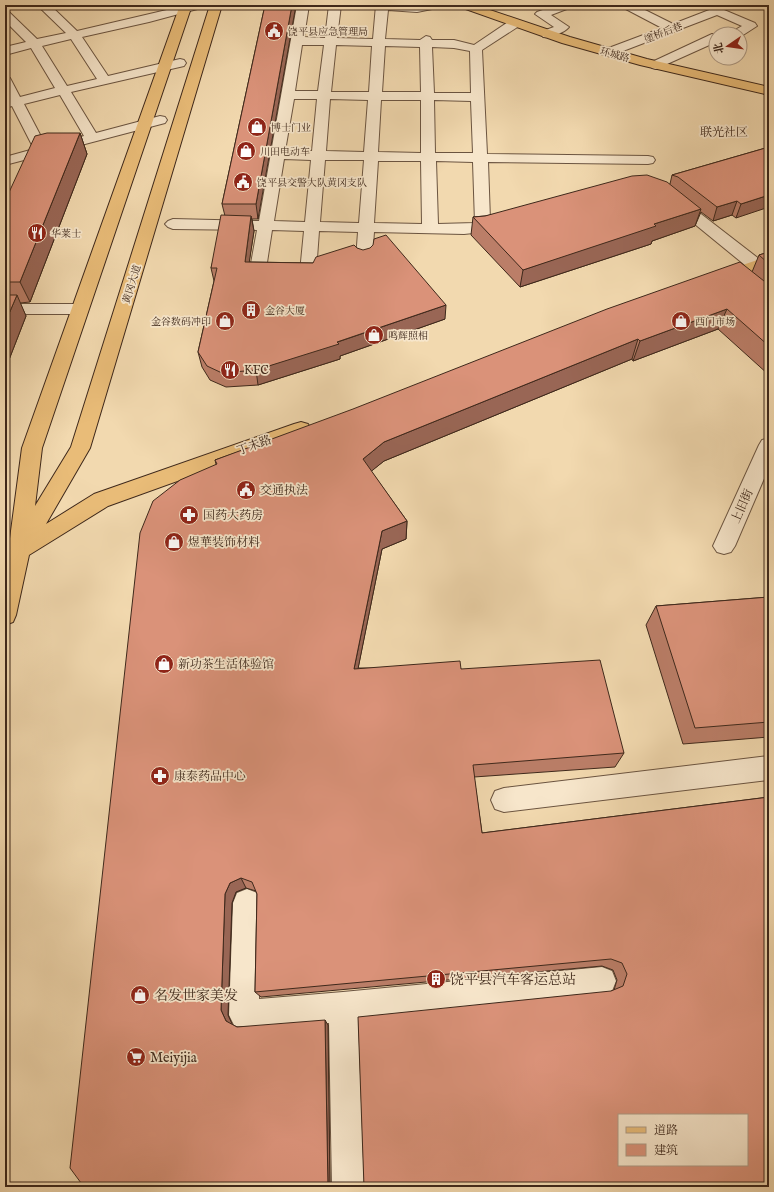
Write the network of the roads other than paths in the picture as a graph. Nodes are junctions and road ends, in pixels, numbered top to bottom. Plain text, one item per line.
1 (43, 5) edge
2 (216, 5) edge
3 (303, 5) edge
4 (335, 5) edge
5 (383, 5) edge
6 (438, 5) edge
7 (466, 5) edge
8 (568, 5) edge
9 (626, 5) edge
10 (765, 5) edge
11 (192, 6) edge
12 (769, 7) edge
13 (716, 8) edge
14 (5, 14) edge
15 (515, 23) junction
16 (672, 28) junction
17 (748, 28) edge
18 (74, 34) junction
19 (547, 34) junction
20 (426, 40) dead end
21 (298, 41) junction
22 (708, 41) edge
23 (34, 43) junction
24 (476, 48) junction
25 (5, 51) edge
26 (610, 52) junction
27 (180, 63) dead end
28 (656, 65) junction
29 (104, 80) junction
30 (5, 81) edge
31 (63, 90) junction
32 (769, 91) edge
33 (287, 95) junction
34 (324, 95) junction
35 (375, 96) junction
36 (478, 97) junction
37 (10, 102) edge
38 (160, 120) dead end
39 (92, 137) junction
40 (42, 151) junction
41 (278, 155) junction
42 (648, 160) dead end
43 (5, 161) edge
44 (663, 193) edge
45 (513, 219) edge
46 (173, 224) dead end
47 (483, 227) junction
48 (430, 229) junction
49 (364, 259) edge
50 (763, 264) edge
51 (258, 269) edge
52 (308, 272) edge
53 (704, 284) edge
54 (5, 308) edge
55 (80, 308) junction
56 (313, 424) edge
57 (769, 445) edge
58 (724, 546) dead end
59 (12, 555) edge
60 (5, 615) edge
61 (769, 768) edge
62 (504, 800) dead end
63 (247, 903) edge
64 (602, 981) edge
65 (343, 1007) junction
66 (348, 1187) edge

1 - 18 street
2 - 59 main road, 黄冈大道
3 - 21 street
4 - 34 street
5 - 6 street
5 - 35 street
7 - 15 main road, 环城路
8 - 19 street
9 - 16 street, 塗桥后巷
10 - 12 street
11 - 18 street
11 - 55 main road, 黄冈大道
13 - 16 street, 塗桥后巷
13 - 17 street
14 - 23 street
15 - 19 main road, 环城路
15 - 24 street
16 - 26 street, 塗桥后巷
18 - 23 street
18 - 29 street
19 - 26 main road, 环城路
20 - 48 street
21 - 24 street
21 - 33 street
22 - 28 street
23 - 25 street
23 - 31 street
24 - 36 street
26 - 28 main road, 环城路
27 - 29 street
28 - 32 main road, 环城路
29 - 31 street
30 - 37 street
31 - 37 street
31 - 39 street
33 - 34 street
33 - 41 street
34 - 35 street
34 - 52 street
35 - 36 street
35 - 49 street
36 - 47 street
37 - 40 street
38 - 39 street
39 - 40 street
40 - 43 street
41 - 42 street
41 - 51 street
44 - 50 street
45 - 47 street
46 - 48 street
47 - 48 street
50 - 53 main road
54 - 55 street
55 - 59 main road, 黄冈大道
56 - 59 main road, 丁未路
57 - 58 street, 上旧街
59 - 60 main road, 黄冈大道
61 - 62 street
63 - 65 street
64 - 65 street
65 - 66 street

